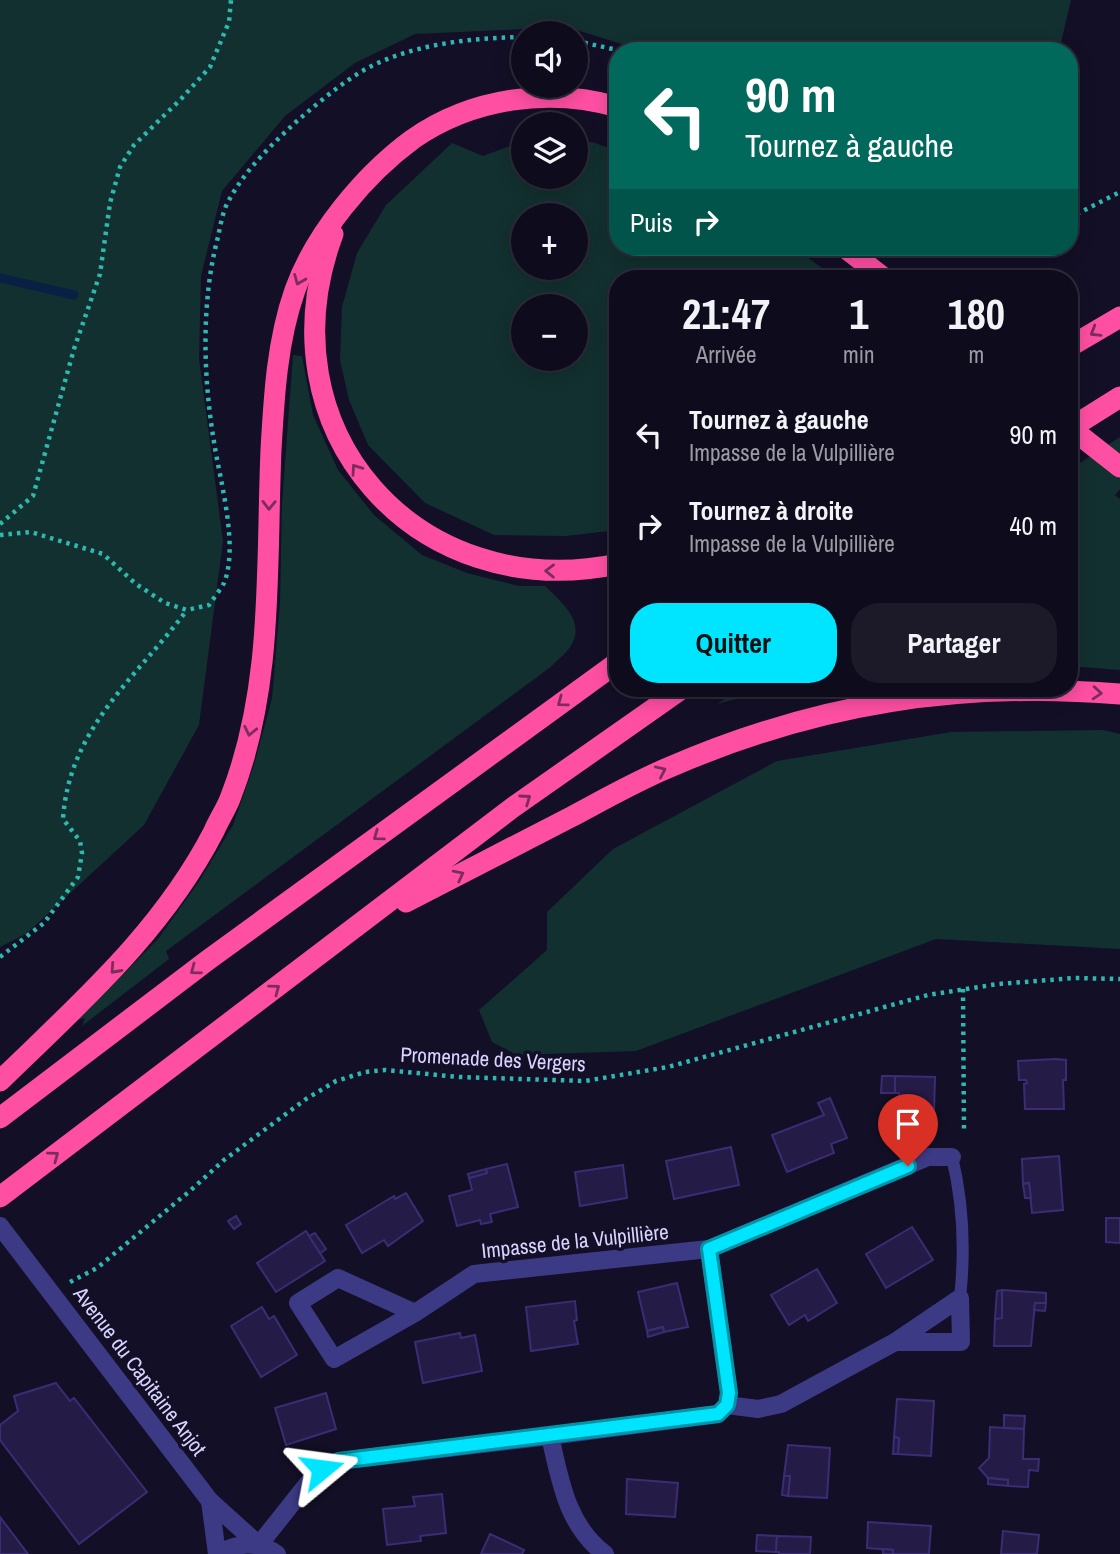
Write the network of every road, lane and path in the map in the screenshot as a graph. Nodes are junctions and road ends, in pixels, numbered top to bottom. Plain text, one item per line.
1 (231, 0) edge
2 (511, 37) edge
3 (588, 44) edge
4 (609, 48) edge
5 (609, 105) edge
6 (1120, 192) edge
7 (349, 202) junction
8 (1078, 213) edge
9 (856, 256) edge
10 (874, 270) edge
11 (1120, 317) edge
12 (1078, 342) edge
13 (1120, 397) edge
14 (1078, 423) edge
15 (1078, 435) edge
16 (1120, 467) edge
17 (0, 524) edge
18 (0, 535) edge
19 (609, 565) edge
20 (187, 610) junction
21 (609, 669) edge
22 (1078, 692) edge
23 (1120, 694) edge
24 (670, 697) edge
25 (920, 697) edge
26 (354, 929) junction
27 (0, 957) edge
28 (1120, 979) edge
29 (963, 989) junction
30 (0, 1081) edge
31 (0, 1118) edge
32 (964, 1129) dead end
33 (953, 1157) joint
34 (0, 1197) edge
35 (0, 1226) edge
36 (709, 1249) junction
37 (52, 1294) junction
38 (961, 1298) junction
39 (415, 1313) junction
40 (895, 1342) junction
41 (727, 1405) junction
42 (550, 1436) junction
43 (210, 1501) junction
44 (259, 1545) junction
45 (217, 1554) edge
46 (276, 1554) edge
47 (605, 1554) edge

1 - 17 path
2 - 20 path
3 - 4 path
5 - 7 highway
6 - 8 path
19 -> 7 highway
7 -> 30 highway
9 - 10 highway
11 -> 12 highway
13 - 14 highway
15 - 16 highway, bridge
18 - 20 path
20 - 27 path
21 -> 31 highway
22 -> 23 highway
26 -> 24 highway
26 -> 25 highway
34 -> 26 highway
28 - 29 path, Promenade des Vergers
29 - 32 path
29 - 37 path, Promenade des Vergers
33 - 36 street, Impasse de la Vulpillière
33 - 38 lane
35 - 37 street, Avenue du Capitaine Anjot
36 - 39 street, Impasse de la Vulpillière
36 - 41 street
37 - 43 street, Avenue du Capitaine Anjot
38 - 40 street
38 - 40 street
39 - 39 street, Impasse de la Vulpillière
40 - 41 street
41 - 42 street
42 - 44 street
42 - 47 street
43 - 44 street, Avenue du Capitaine Anjot
43 - 45 street, Avenue du Capitaine Anjot
44 - 45 street
44 - 46 street, Avenue du Capitaine Anjot

